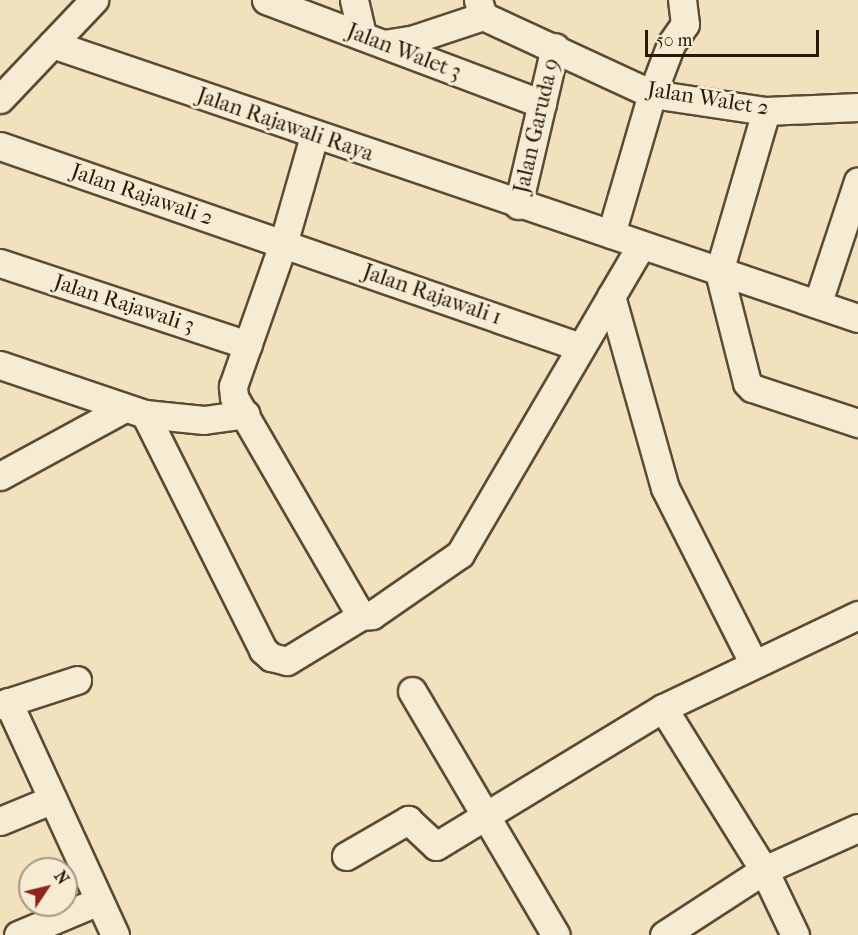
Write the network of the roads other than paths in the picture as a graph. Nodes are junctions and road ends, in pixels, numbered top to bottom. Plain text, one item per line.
1 (94, 0) edge
2 (266, 0) edge
3 (354, 0) edge
4 (682, 0) edge
5 (480, 8) edge
6 (373, 40) junction
7 (52, 44) junction
8 (555, 47) junction
9 (652, 94) junction
10 (0, 99) edge
11 (542, 104) junction
12 (858, 107) edge
13 (766, 111) junction
14 (314, 136) junction
15 (0, 146) edge
16 (858, 181) edge
17 (518, 205) junction
18 (611, 234) junction
19 (284, 244) junction
20 (641, 246) junction
21 (0, 263) edge
22 (719, 272) junction
23 (611, 296) junction
24 (818, 302) junction
25 (858, 318) edge
26 (248, 345) junction
27 (580, 347) junction
28 (0, 365) edge
29 (134, 412) junction
30 (246, 414) junction
31 (858, 423) edge
32 (6, 468) edge
33 (858, 615) edge
34 (361, 616) junction
35 (754, 664) junction
36 (77, 680) dead end
37 (412, 691) dead end
38 (4, 703) edge
39 (663, 708) junction
40 (53, 799) junction
41 (485, 817) junction
42 (0, 820) edge
43 (858, 828) edge
44 (346, 856) dead end
45 (764, 870) junction
46 (99, 901) junction
47 (18, 935) edge
48 (115, 935) edge
49 (556, 935) edge
50 (664, 935) edge
51 (795, 935) edge

1 - 7 street
2 - 6 street, Jalan Walet 3
3 - 6 street
4 - 9 street
5 - 6 street
5 - 8 street, Jalan Walet 2
6 - 11 street, Jalan Walet 3
7 - 10 street
7 - 14 street, Jalan Rajawali Raya
8 - 9 street, Jalan Walet 2
8 - 11 street, Jalan Garuda 9
9 - 13 street, Jalan Walet 2
9 - 18 street
11 - 17 street, Jalan Garuda 9
12 - 13 street, Jalan Walet 2
13 - 22 street
14 - 17 street, Jalan Rajawali Raya
14 - 19 street
15 - 19 street, Jalan Rajawali 2
16 - 24 street
17 - 18 street, Jalan Rajawali Raya
18 - 20 street, Jalan Rajawali Raya
19 - 26 street
19 - 27 street, Jalan Rajawali 1
20 - 22 street, Jalan Rajawali Raya
20 - 23 street
21 - 26 street, Jalan Rajawali 3
22 - 24 street, Jalan Rajawali Raya
22 - 31 street
23 - 27 street
23 - 35 street
24 - 25 street, Jalan Rajawali Raya
26 - 30 street
27 - 34 street
28 - 29 street
29 - 30 street
29 - 32 street
29 - 34 street
30 - 34 street
33 - 35 street
35 - 39 street
36 - 38 street
37 - 41 street
38 - 40 street
39 - 41 street
39 - 45 street
40 - 42 street
40 - 46 street
41 - 44 street
41 - 49 street
43 - 45 street
45 - 50 street
45 - 51 street
46 - 47 street
46 - 48 street

